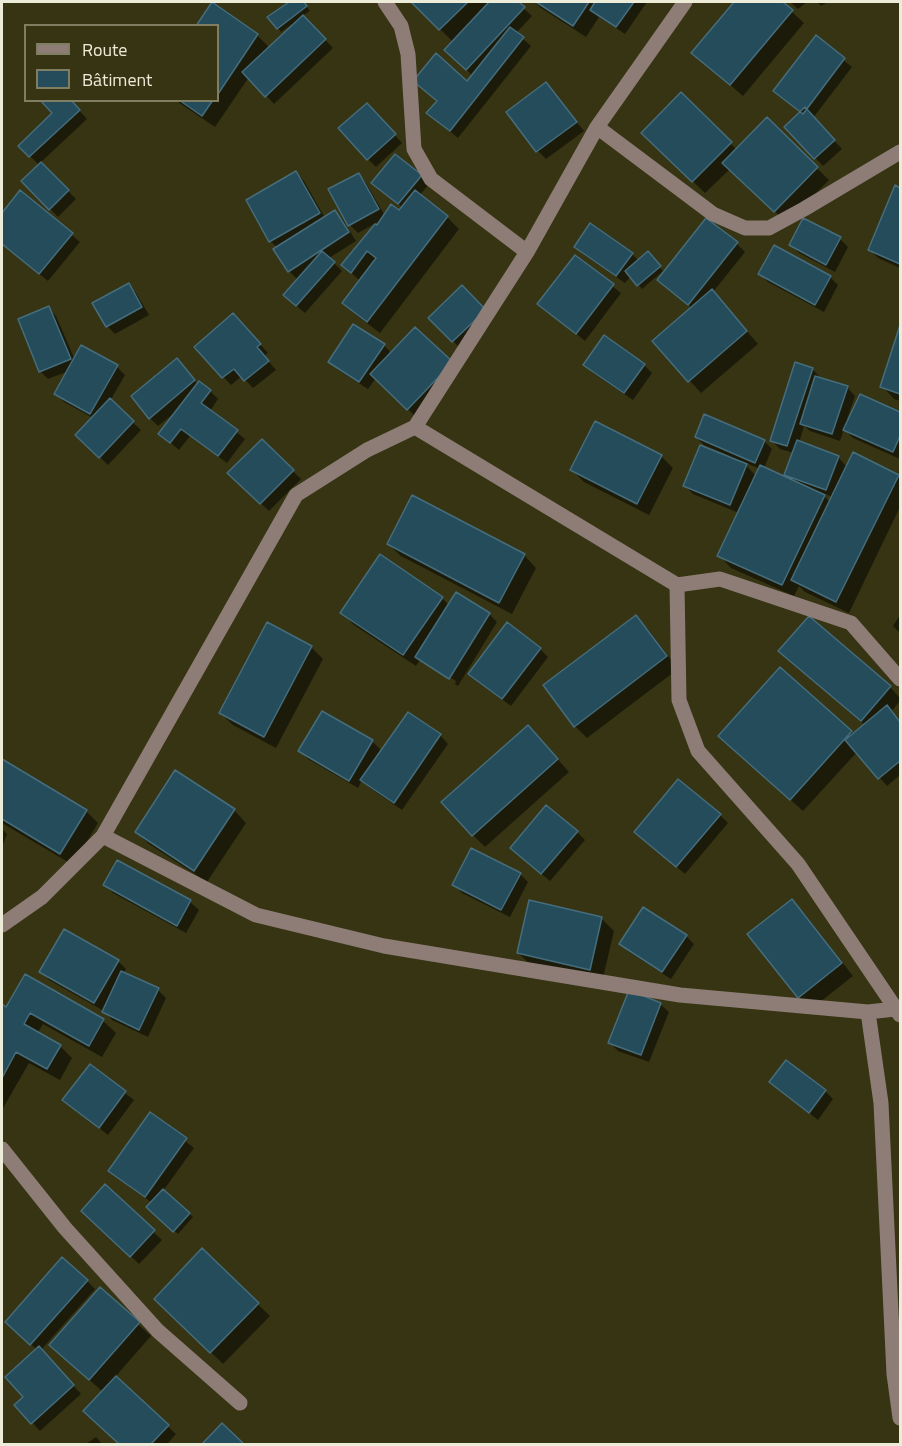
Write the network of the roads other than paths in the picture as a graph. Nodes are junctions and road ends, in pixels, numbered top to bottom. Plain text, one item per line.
1 (384, 2) edge
2 (685, 2) edge
3 (597, 127) junction
4 (900, 152) edge
5 (527, 252) junction
6 (415, 428) junction
7 (677, 585) junction
8 (900, 679) edge
9 (103, 836) junction
10 (2, 925) edge
11 (868, 1012) junction
12 (898, 1012) edge
13 (2, 1149) edge
14 (240, 1403) dead end
15 (900, 1418) edge

1 - 5 street
2 - 3 street
3 - 4 street
3 - 5 street
5 - 6 street
6 - 7 street
6 - 9 street
7 - 8 street
7 - 12 street
9 - 10 street
9 - 11 street
11 - 12 street
11 - 15 street
13 - 14 street

